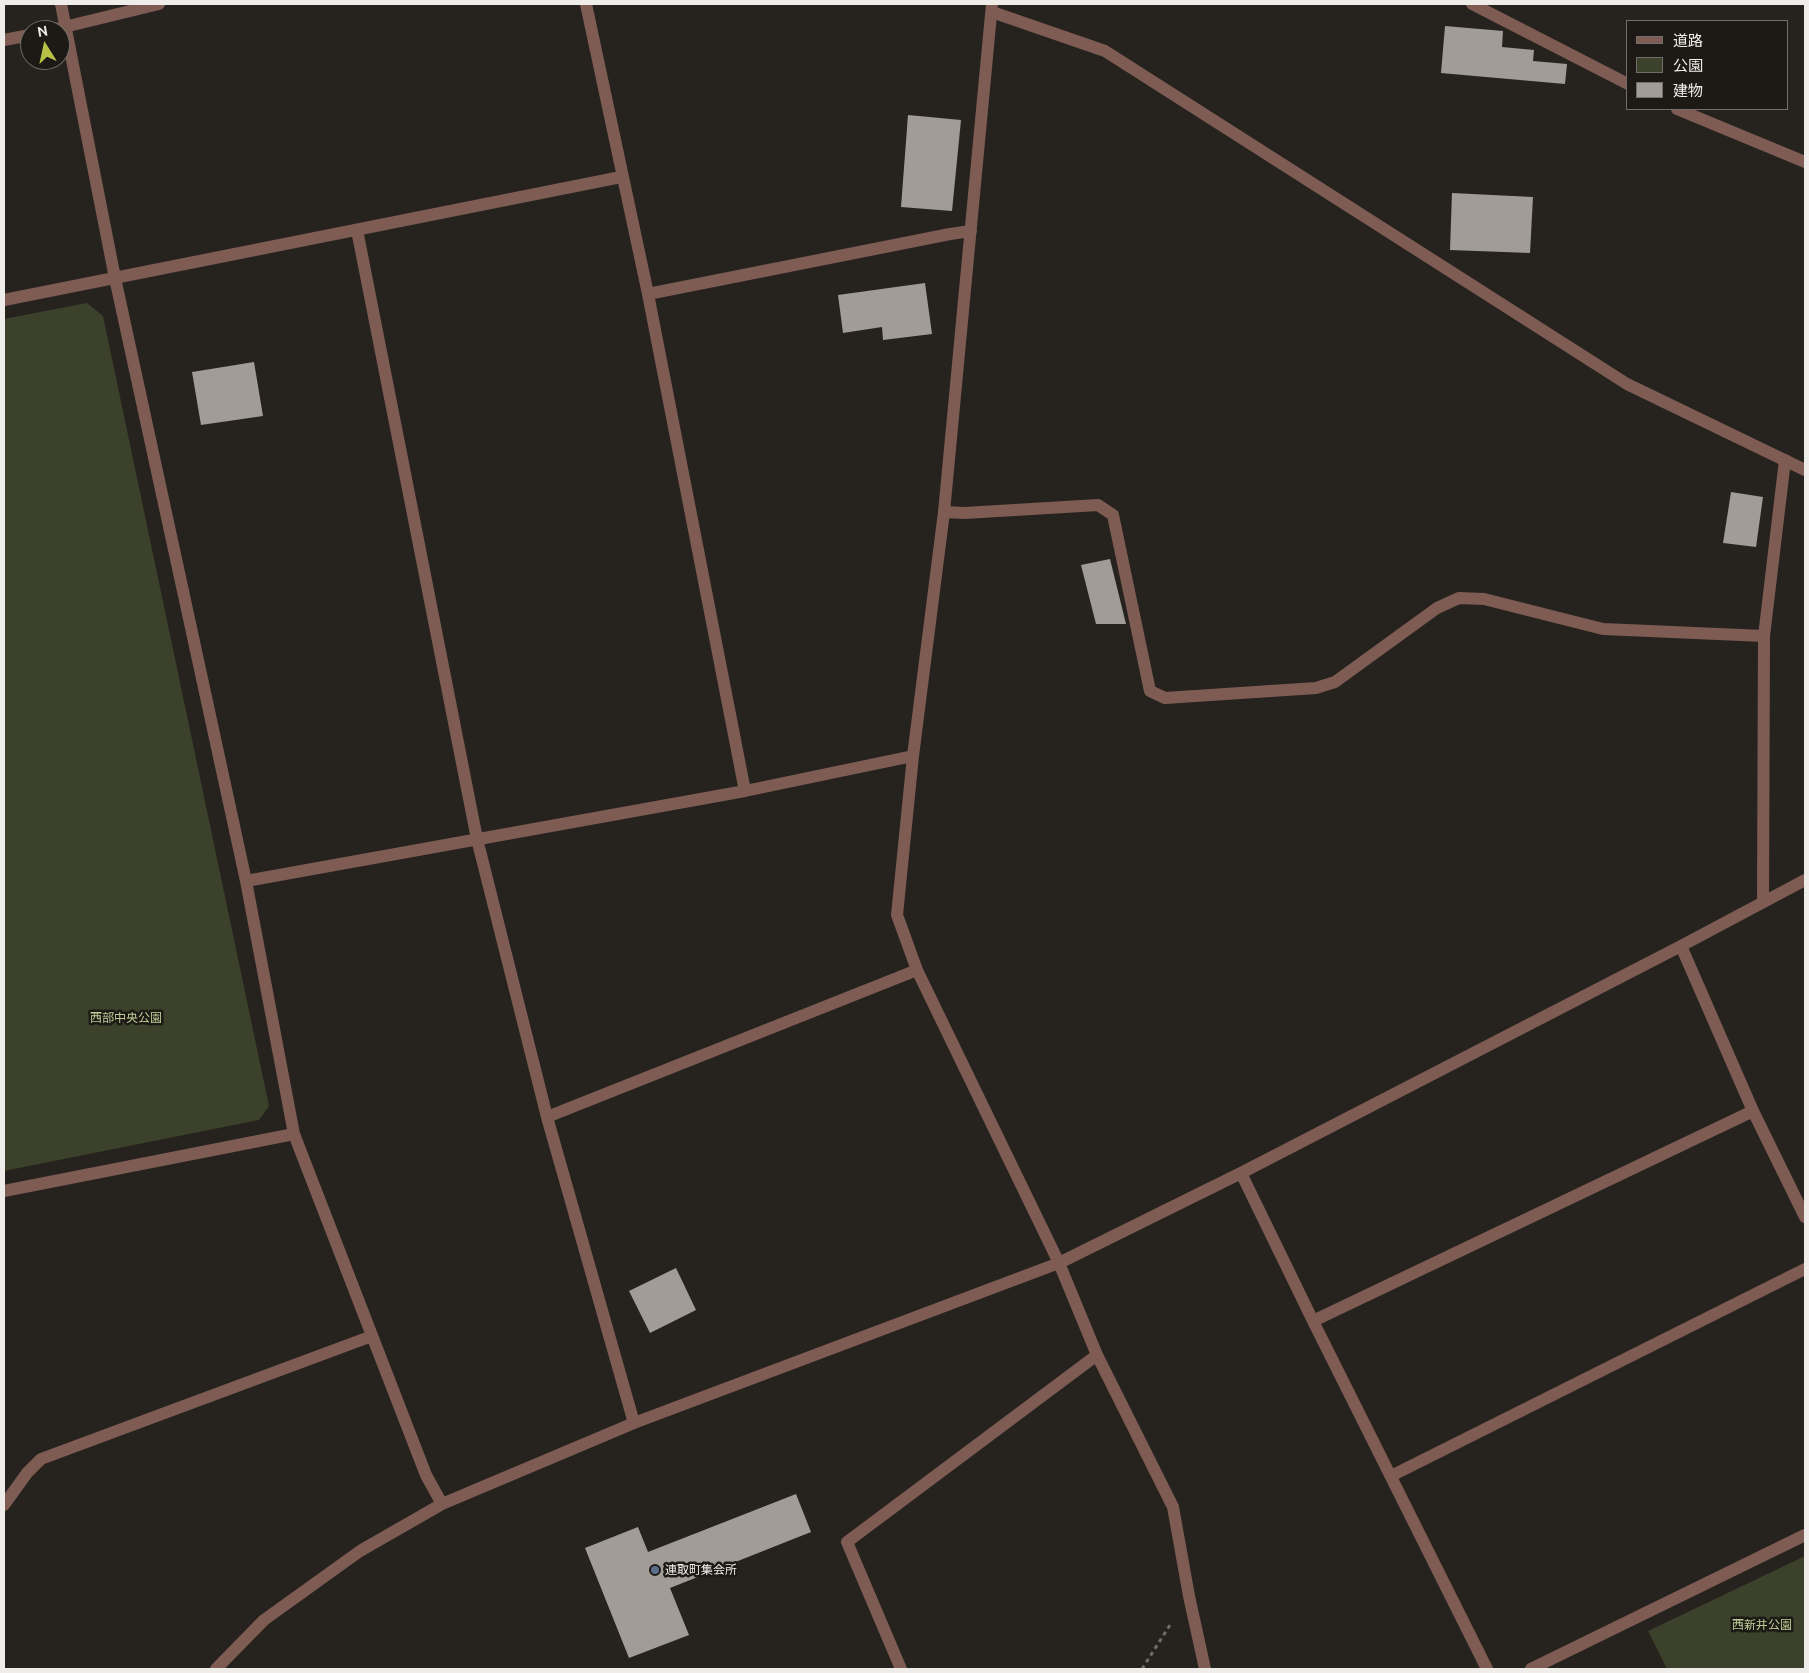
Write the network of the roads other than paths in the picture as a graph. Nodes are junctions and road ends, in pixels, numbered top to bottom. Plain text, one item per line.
1 (61, 4) edge
2 (160, 4) edge
3 (586, 4) edge
4 (1472, 4) edge
5 (992, 8) edge
6 (64, 20) edge
7 (70, 26) edge
8 (20, 36) edge
9 (4, 40) edge
10 (70, 47) edge
11 (1626, 83) edge
12 (1679, 110) edge
13 (1805, 162) edge
14 (622, 177) junction
15 (357, 230) junction
16 (971, 231) junction
17 (115, 278) junction
18 (648, 294) junction
19 (4, 300) edge
20 (1785, 460) junction
21 (1805, 470) edge
22 (944, 512) junction
23 (1764, 636) junction
24 (913, 756) junction
25 (745, 791) junction
26 (477, 839) junction
27 (1805, 880) edge
28 (246, 881) junction
29 (1763, 901) junction
30 (1681, 946) junction
31 (917, 970) junction
32 (1753, 1111) junction
33 (547, 1117) junction
34 (294, 1134) junction
35 (1240, 1173) junction
36 (4, 1191) edge
37 (1805, 1217) edge
38 (1059, 1263) junction
39 (1805, 1270) edge
40 (1313, 1322) junction
41 (372, 1336) junction
42 (1097, 1355) junction
43 (634, 1422) junction
44 (1391, 1476) junction
45 (442, 1504) junction
46 (4, 1505) edge
47 (1805, 1535) edge
48 (216, 1669) edge
49 (901, 1669) edge
50 (1205, 1669) edge
51 (1487, 1669) edge
52 (1531, 1669) edge

1 - 6 street
2 - 7 street
3 - 14 street
4 - 11 street
5 - 16 street
5 - 20 street
8 - 9 street
10 - 17 street
12 - 13 street
14 - 15 street
14 - 18 street
15 - 17 street
15 - 26 street
16 - 18 street
16 - 22 street
17 - 19 street
17 - 28 street
18 - 25 street
20 - 21 street
20 - 23 street
22 - 23 street
22 - 24 street
23 - 29 street
24 - 25 street
24 - 31 street
25 - 26 street
26 - 28 street
26 - 33 street
27 - 29 street
28 - 34 street
29 - 30 street
30 - 32 street
30 - 35 street
31 - 33 street
31 - 38 street
32 - 37 street
32 - 40 street
33 - 43 street
34 - 36 street
34 - 41 street
35 - 38 street
35 - 40 street
38 - 42 street
38 - 43 street
39 - 44 street
40 - 44 street
41 - 45 street
41 - 46 street
42 - 49 street
42 - 50 street
43 - 45 street
44 - 51 street
45 - 48 street
47 - 52 street

